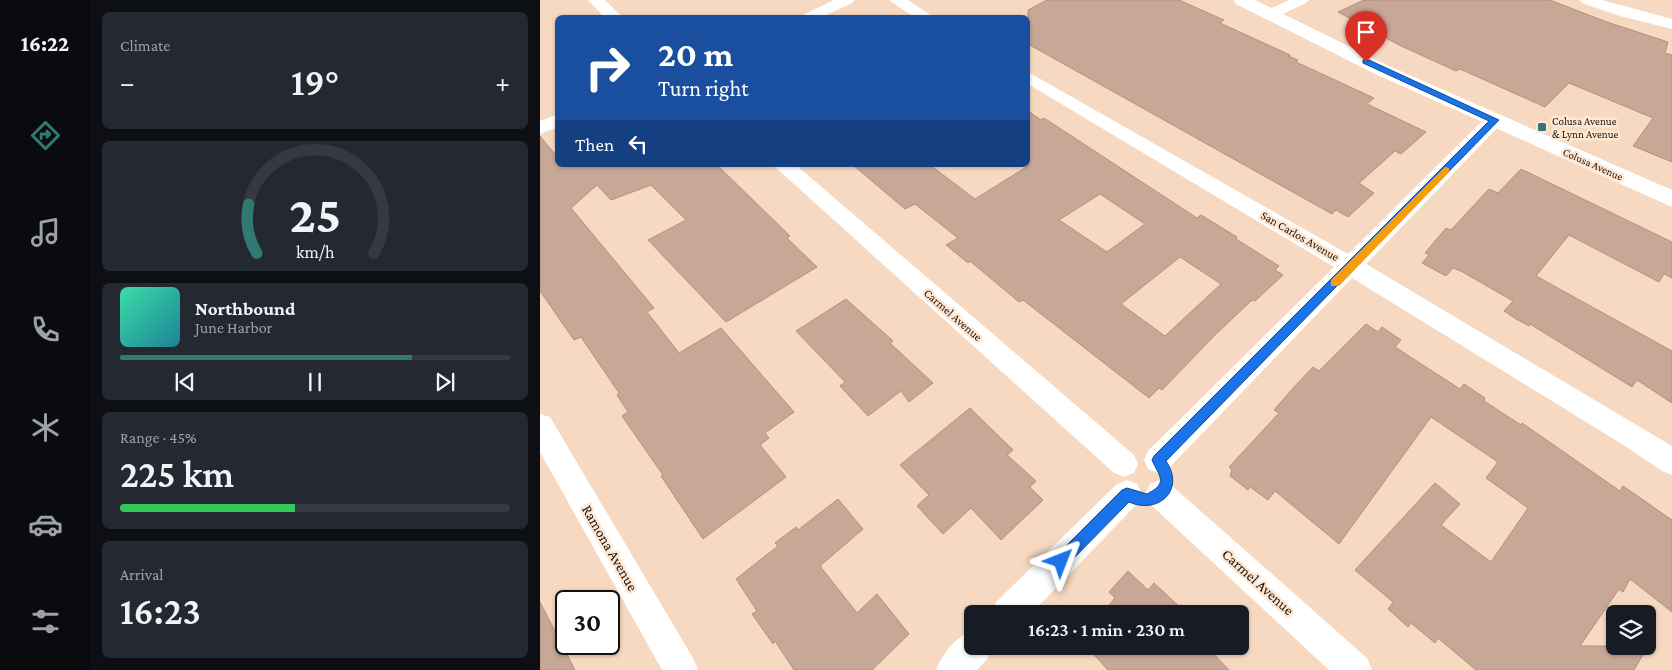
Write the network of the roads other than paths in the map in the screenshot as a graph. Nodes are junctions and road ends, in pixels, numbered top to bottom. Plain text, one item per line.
1 (596, 0) edge
2 (847, 0) edge
3 (897, 0) edge
4 (1242, 0) edge
5 (1301, 0) edge
6 (1586, 0) edge
7 (612, 15) edge
8 (812, 15) edge
9 (922, 15) edge
10 (1270, 15) junction
11 (1672, 24) edge
12 (1030, 77) edge
13 (1494, 120) junction
14 (555, 121) edge
15 (540, 128) edge
16 (784, 167) edge
17 (1672, 200) edge
18 (1351, 267) junction
19 (540, 426) edge
20 (1158, 460) junction
21 (1672, 462) edge
22 (1124, 464) junction
23 (1127, 494) junction
24 (1160, 494) junction
25 (1017, 605) edge
26 (967, 655) edge
27 (680, 670) edge
28 (953, 670) edge
29 (1355, 670) edge

1 - 7 street
2 - 8 street
3 - 9 street
4 - 10 street, Colusa Avenue
5 - 10 street
6 - 11 street
10 - 13 street, Colusa Avenue
12 - 18 street, San Carlos Avenue
13 - 17 street, Colusa Avenue
13 - 18 street
14 - 15 street
16 - 22 street, Carmel Avenue
18 - 20 street
18 - 21 street, San Carlos Avenue
19 - 27 street, Ramona Avenue
20 - 22 street
20 - 24 street
22 - 23 street
23 - 24 street
23 - 25 street
24 - 29 street, Carmel Avenue
26 - 28 street

